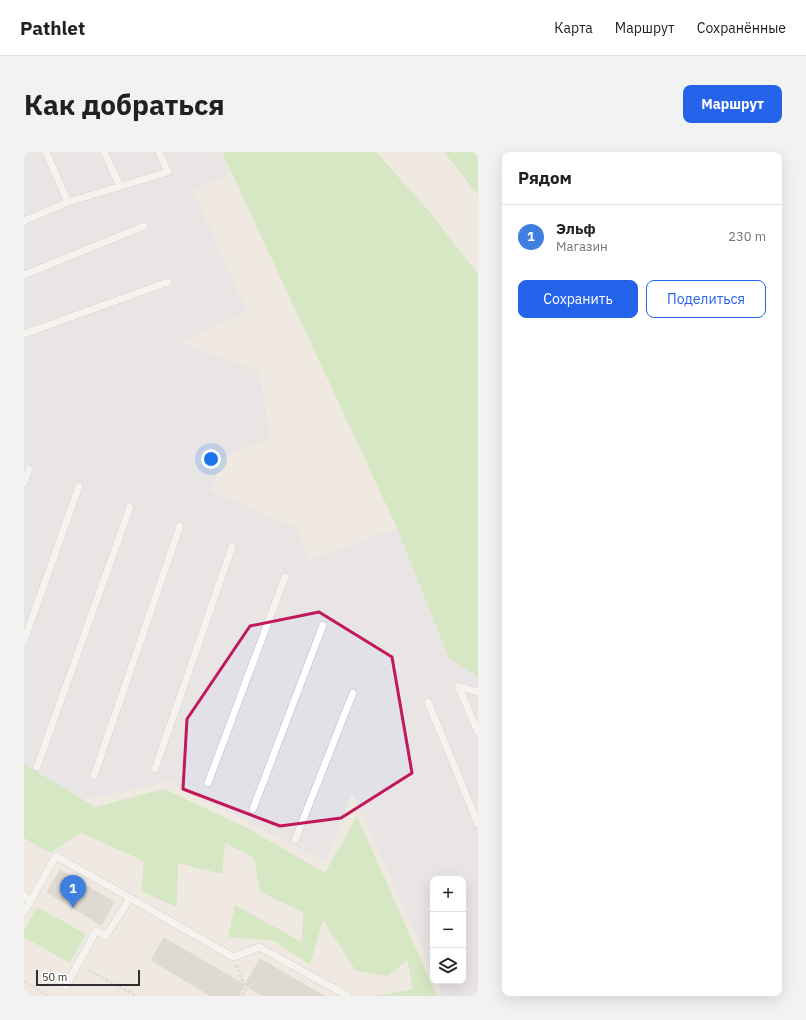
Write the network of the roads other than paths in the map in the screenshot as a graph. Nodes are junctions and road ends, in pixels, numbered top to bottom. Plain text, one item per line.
1 (46, 152) edge
2 (104, 152) edge
3 (159, 152) edge
4 (120, 186) junction
5 (68, 202) junction
6 (24, 220) edge
7 (144, 226) dead end
8 (24, 275) edge
9 (168, 282) dead end
10 (24, 334) edge
11 (29, 469) dead end
12 (24, 483) edge
13 (79, 486) dead end
14 (130, 507) dead end
15 (180, 526) dead end
16 (232, 547) dead end
17 (285, 576) dead end
18 (323, 624) dead end
19 (24, 641) edge
20 (478, 692) edge
21 (353, 693) dead end
22 (428, 702) dead end
23 (478, 732) edge
24 (37, 767) dead end
25 (156, 770) dead end
26 (94, 776) dead end
27 (208, 784) dead end
28 (253, 809) dead end
29 (478, 824) edge
30 (295, 840) dead end
31 (24, 895) edge
32 (130, 898) junction
33 (30, 902) junction
34 (24, 912) edge
35 (66, 986) dead end
36 (348, 996) edge

1 - 5 lane
2 - 4 lane
3 - 4 lane
4 - 5 lane
5 - 6 lane
7 - 8 lane
9 - 10 lane
11 - 12 lane
13 - 19 lane
14 - 24 lane
15 - 26 lane
16 - 25 lane
17 - 27 lane
18 - 28 lane
20 - 23 lane
21 - 30 lane
22 - 29 lane
31 - 33 lane
32 - 33 lane
32 - 35 lane
32 - 36 lane
33 - 34 lane

